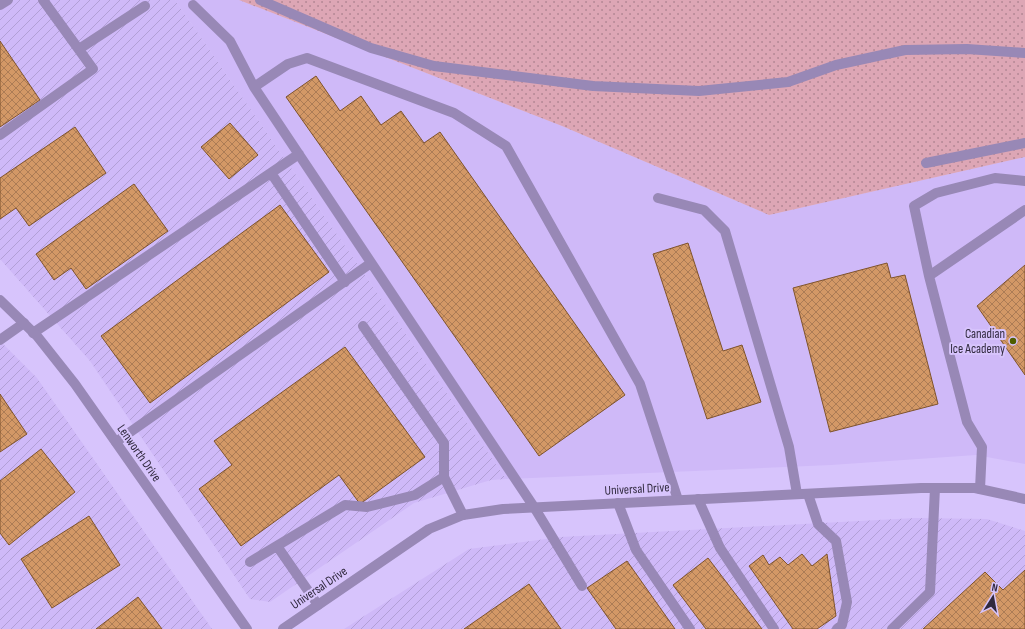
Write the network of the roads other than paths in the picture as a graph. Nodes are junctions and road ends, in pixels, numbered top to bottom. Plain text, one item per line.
1 (8, 0) edge
2 (43, 0) edge
3 (260, 0) edge
4 (0, 5) edge
5 (193, 5) dead end
6 (145, 6) dead end
7 (79, 49) junction
8 (1025, 53) edge
9 (254, 87) junction
10 (0, 135) edge
11 (1025, 144) edge
12 (299, 154) junction
13 (926, 163) dead end
14 (271, 173) junction
15 (1025, 181) edge
16 (658, 198) dead end
17 (1025, 210) edge
18 (371, 263) junction
19 (929, 276) junction
20 (345, 282) junction
21 (0, 300) edge
22 (24, 323) junction
23 (363, 326) dead end
24 (33, 333) junction
25 (0, 340) edge
26 (116, 442) junction
27 (444, 477) junction
28 (936, 488) junction
29 (980, 489) junction
30 (802, 494) junction
31 (698, 499) junction
32 (678, 500) junction
33 (1025, 500) edge
34 (618, 503) junction
35 (534, 507) junction
36 (463, 515) junction
37 (277, 546) junction
38 (250, 562) dead end
39 (582, 586) dead end
40 (318, 605) junction
41 (247, 629) edge
42 (283, 629) edge
43 (690, 629) edge
44 (774, 629) edge
45 (837, 629) edge
46 (892, 629) edge

1 - 4 street
2 - 7 street
3 - 8 street
5 - 9 street
6 - 7 street
7 - 10 street
9 - 12 street
9 - 32 street
11 - 13 street
12 - 14 street
12 - 18 street
14 - 20 street
14 - 24 street
15 - 19 street
16 - 30 street
17 - 19 street
18 - 20 street
18 - 35 street
19 - 29 street
20 - 26 street
21 - 22 street, Lenworth Drive
22 - 24 street, Lenworth Drive
22 - 25 street
23 - 27 street
24 - 26 street, Lenworth Drive
26 - 41 street, Lenworth Drive
27 - 36 street
27 - 37 street
28 - 29 street, Universal Drive
28 - 30 street, Universal Drive
28 - 46 street
29 - 33 street, Universal Drive
30 - 31 street, Universal Drive
30 - 45 street
31 - 32 street, Universal Drive
31 - 44 street
32 - 34 street, Universal Drive
34 - 35 street, Universal Drive
34 - 43 street
35 - 36 street, Universal Drive
35 - 39 street
36 - 40 street, Universal Drive
37 - 38 street
37 - 40 street
40 - 42 street, Universal Drive

